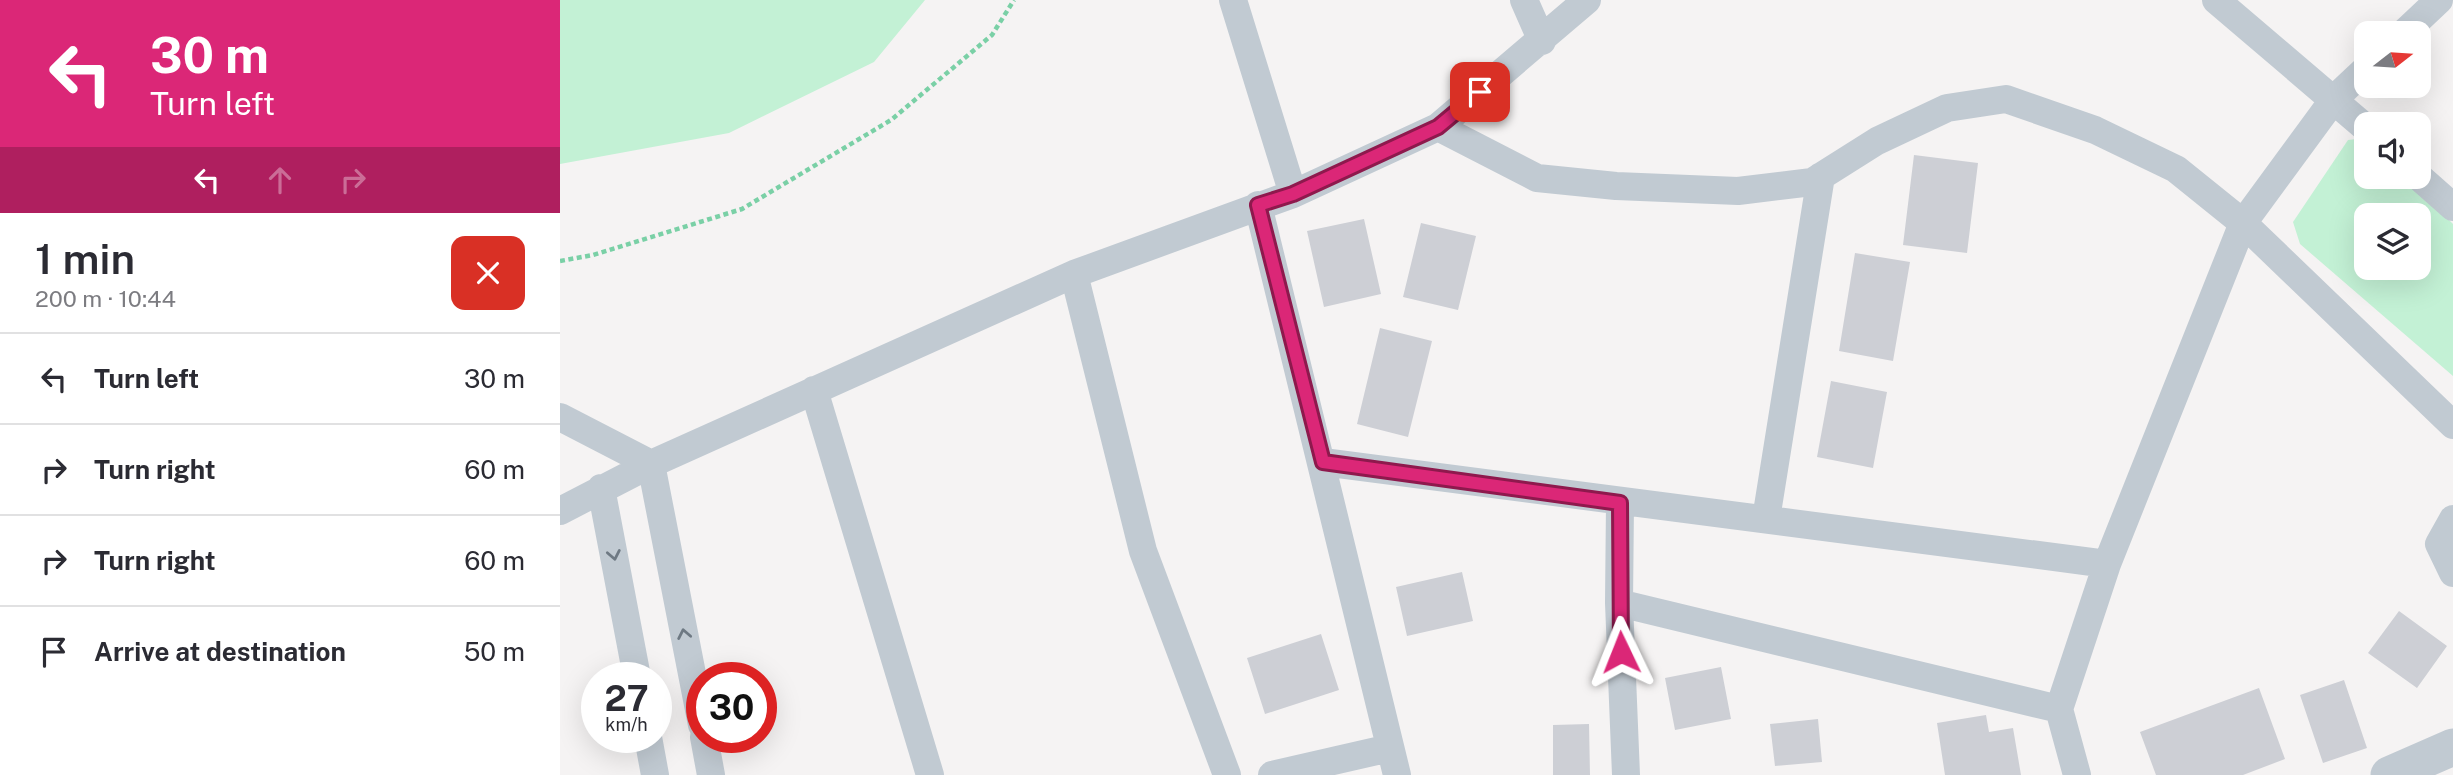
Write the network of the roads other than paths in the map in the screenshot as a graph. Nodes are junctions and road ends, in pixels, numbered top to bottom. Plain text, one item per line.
1 (1233, 0) edge
2 (1524, 0) edge
3 (1587, 0) edge
4 (2216, 0) edge
5 (2439, 0) edge
6 (2417, 21) edge
7 (1542, 41) junction
8 (2354, 80) edge
9 (2334, 99) junction
10 (2354, 117) edge
11 (1438, 127) junction
12 (1821, 176) junction
13 (2431, 188) edge
14 (1293, 194) junction
15 (1258, 205) junction
16 (2453, 207) edge
17 (2243, 223) junction
18 (1074, 274) junction
19 (814, 390) junction
20 (560, 417) edge
21 (2453, 425) edge
22 (1323, 462) junction
23 (651, 464) junction
24 (601, 488) junction
25 (1620, 503) junction
26 (560, 511) edge
27 (1766, 519) junction
28 (2453, 519) edge
29 (2106, 564) junction
30 (2453, 573) edge
31 (1619, 603) junction
32 (633, 662) edge
33 (690, 662) edge
34 (2059, 709) junction
35 (2453, 747) edge
36 (1391, 748) junction
37 (651, 753) edge
38 (707, 753) edge
39 (655, 775) edge
40 (712, 775) edge
41 (930, 775) edge
42 (1227, 775) edge
43 (1272, 775) edge
44 (1397, 775) edge
45 (1626, 775) edge
46 (2077, 775) edge
47 (2389, 775) edge

1 - 14 street
2 - 7 street
3 - 7 street
4 - 9 street
5 - 6 street
7 - 11 street
8 - 9 street
9 - 10 street
9 - 17 street
11 - 12 street
11 - 14 street
12 - 17 street
12 - 27 street
13 - 16 street
14 - 15 street
15 - 18 street
15 - 22 street
17 - 21 street
17 - 29 street
18 - 19 street
18 - 42 street
19 - 23 street
19 - 41 street
20 - 23 street
22 - 25 street
22 - 36 street
23 - 24 street
33 -> 23 street
24 - 26 street
24 -> 32 street
25 - 27 street
25 - 31 street
27 - 29 street
28 - 30 street
29 - 34 street
31 - 34 street
31 - 45 street
34 - 46 street
35 - 47 street
36 - 43 street
36 - 44 street
37 - 39 street
38 - 40 street

